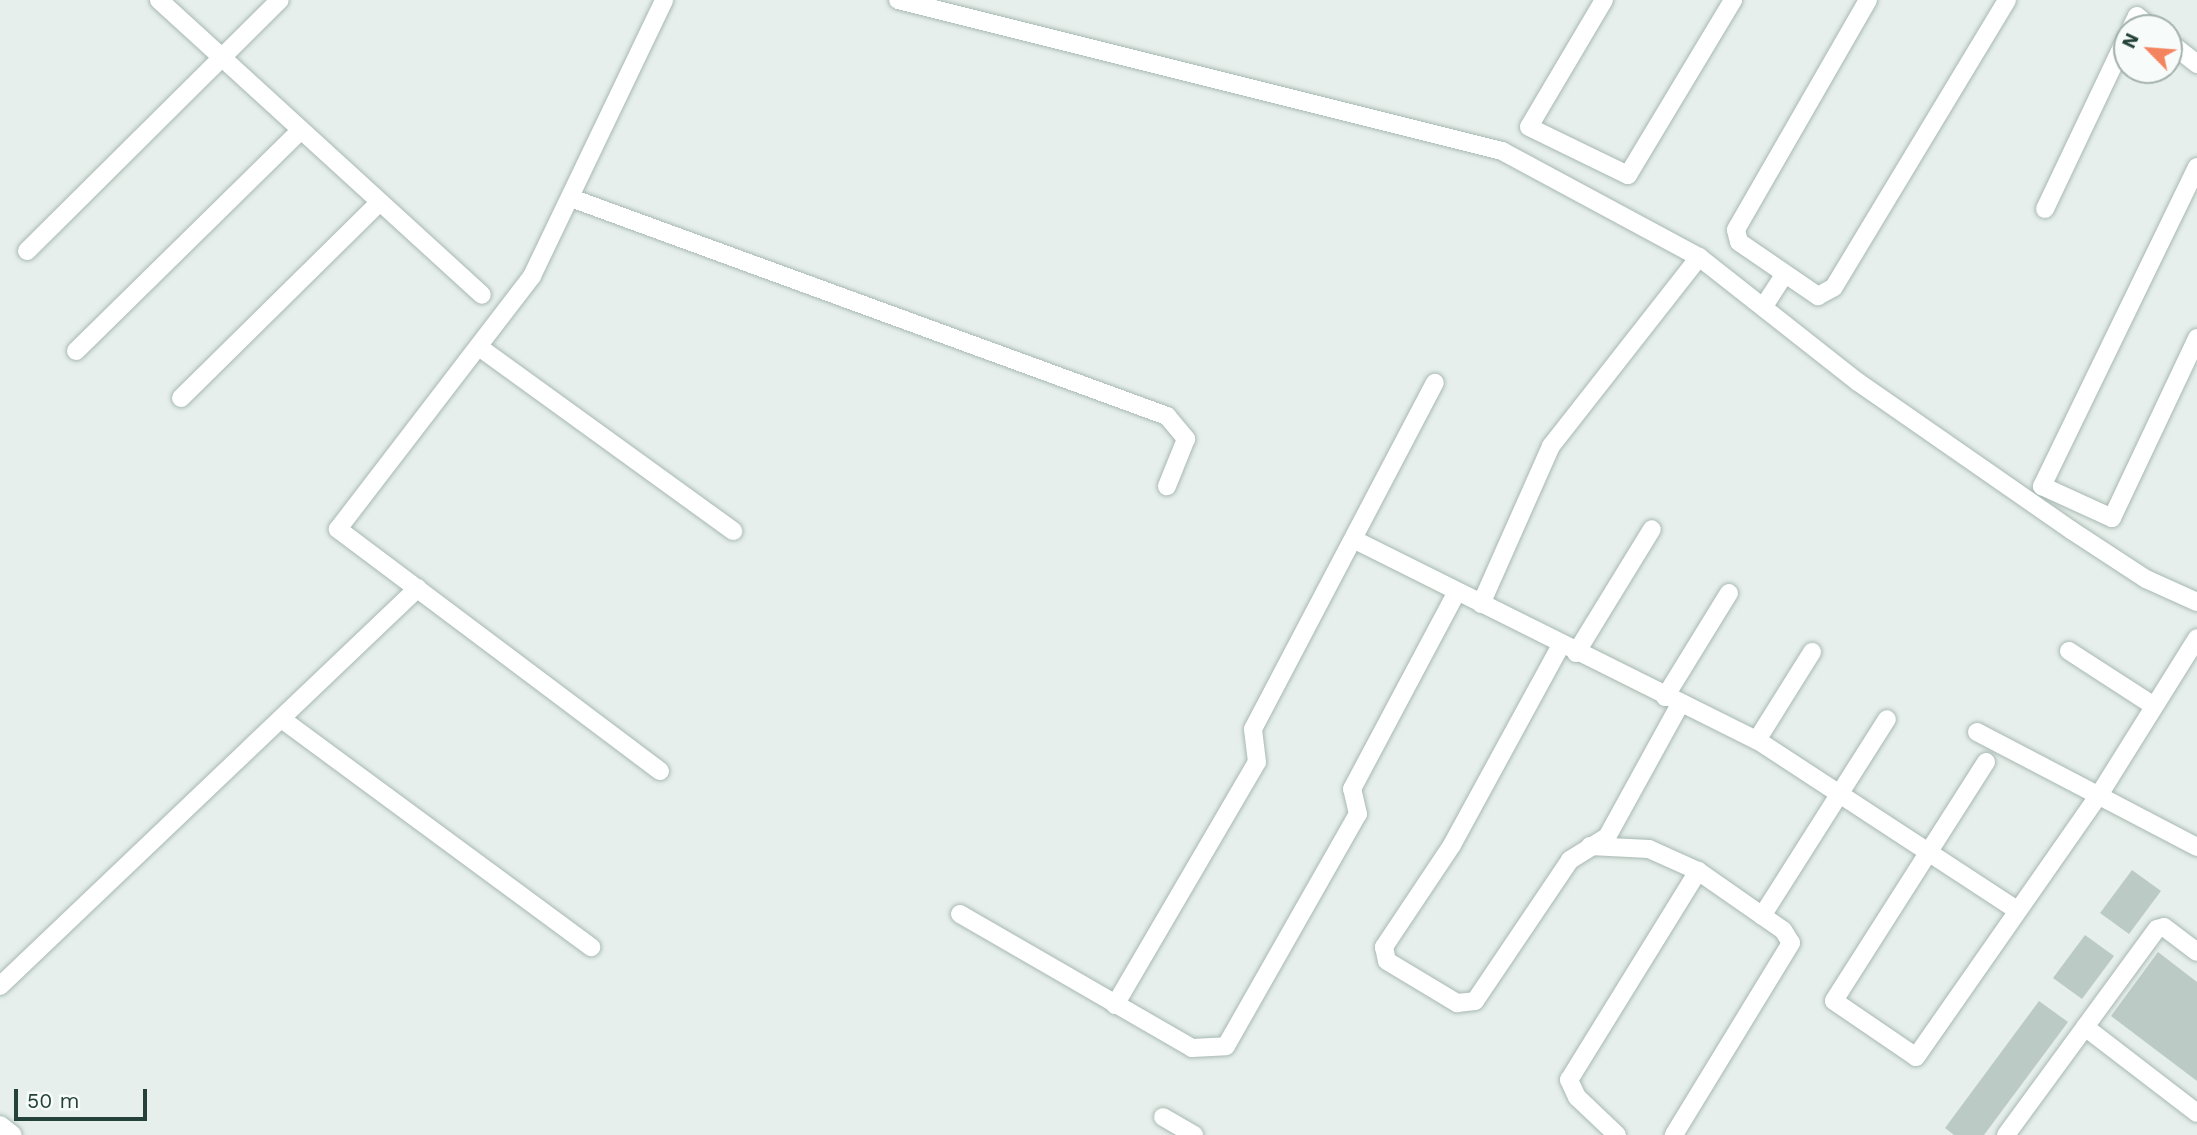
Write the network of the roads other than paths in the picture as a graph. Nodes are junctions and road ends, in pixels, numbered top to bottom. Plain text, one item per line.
1 (159, 0) edge
2 (280, 0) edge
3 (664, 0) edge
4 (898, 0) edge
5 (1604, 0) edge
6 (1733, 0) edge
7 (1868, 0) edge
8 (2007, 0) edge
9 (2183, 53) edge
10 (222, 58) junction
11 (2197, 64) edge
12 (2113, 66) edge
13 (301, 130) junction
14 (1580, 152) junction
15 (2197, 167) edge
16 (1565, 180) junction
17 (571, 198) junction
18 (380, 202) junction
19 (2045, 209) dead end
20 (27, 251) dead end
21 (1699, 257) junction
22 (1784, 275) junction
23 (482, 295) dead end
24 (1764, 306) junction
25 (2197, 338) edge
26 (479, 346) junction
27 (76, 351) dead end
28 (1434, 383) dead end
29 (181, 398) dead end
30 (1167, 486) dead end
31 (2083, 504) junction
32 (1652, 529) dead end
33 (2071, 530) junction
34 (733, 531) dead end
35 (1355, 540) junction
36 (418, 588) junction
37 (1456, 593) junction
38 (1729, 593) dead end
39 (2197, 601) edge
40 (1481, 604) junction
41 (2197, 638) edge
42 (1568, 649) junction
43 (2069, 651) dead end
44 (1812, 652) dead end
45 (1673, 700) junction
46 (2154, 706) junction
47 (1888, 719) dead end
48 (283, 720) junction
49 (1977, 732) dead end
50 (1757, 740) junction
51 (1986, 762) dead end
52 (660, 771) dead end
53 (1841, 792) junction
54 (2099, 795) junction
55 (1590, 846) junction
56 (2197, 848) edge
57 (1928, 852) junction
58 (1698, 871) junction
59 (2015, 909) junction
60 (960, 914) dead end
61 (1762, 916) junction
62 (591, 947) dead end
63 (2197, 952) edge
64 (0, 986) edge
65 (1115, 1005) junction
66 (2085, 1027) junction
67 (2197, 1113) edge
68 (1163, 1117) dead end
69 (0, 1125) edge
70 (13, 1135) edge
71 (1194, 1135) edge
72 (1617, 1135) edge
73 (1674, 1135) edge
74 (2006, 1135) edge

1 - 10 street
2 - 10 street
3 - 17 street
4 - 16 street
5 - 14 street
6 - 14 street
7 - 22 street
8 - 22 street
9 - 11 street
10 - 13 street
10 - 20 street
12 - 19 street
13 - 18 street
13 - 27 street
14 - 16 street
15 - 31 street
16 - 21 street
17 - 26 street
17 - 30 street
18 - 23 street
18 - 29 street
21 - 24 street
21 - 40 street
22 - 24 street
24 - 33 street
25 - 31 street
26 - 34 street
26 - 36 street
28 - 35 street
31 - 33 street
32 - 42 street
33 - 39 street
35 - 37 street
35 - 65 street
36 - 48 street
36 - 52 street
37 - 40 street
37 - 65 street
38 - 45 street
40 - 42 street
41 - 46 street
42 - 45 street
42 - 55 street
43 - 46 street
44 - 50 street
45 - 50 street
45 - 55 street
46 - 54 street
47 - 53 street
48 - 62 street
48 - 64 street
49 - 54 street
50 - 53 street
51 - 57 street
53 - 57 street
53 - 61 street
54 - 56 street
54 - 59 street
55 - 58 street
57 - 59 street
57 - 59 street
58 - 61 street
58 - 72 street
60 - 65 street
61 - 73 street
63 - 66 street
66 - 67 street
66 - 74 street
68 - 71 street
69 - 70 street

